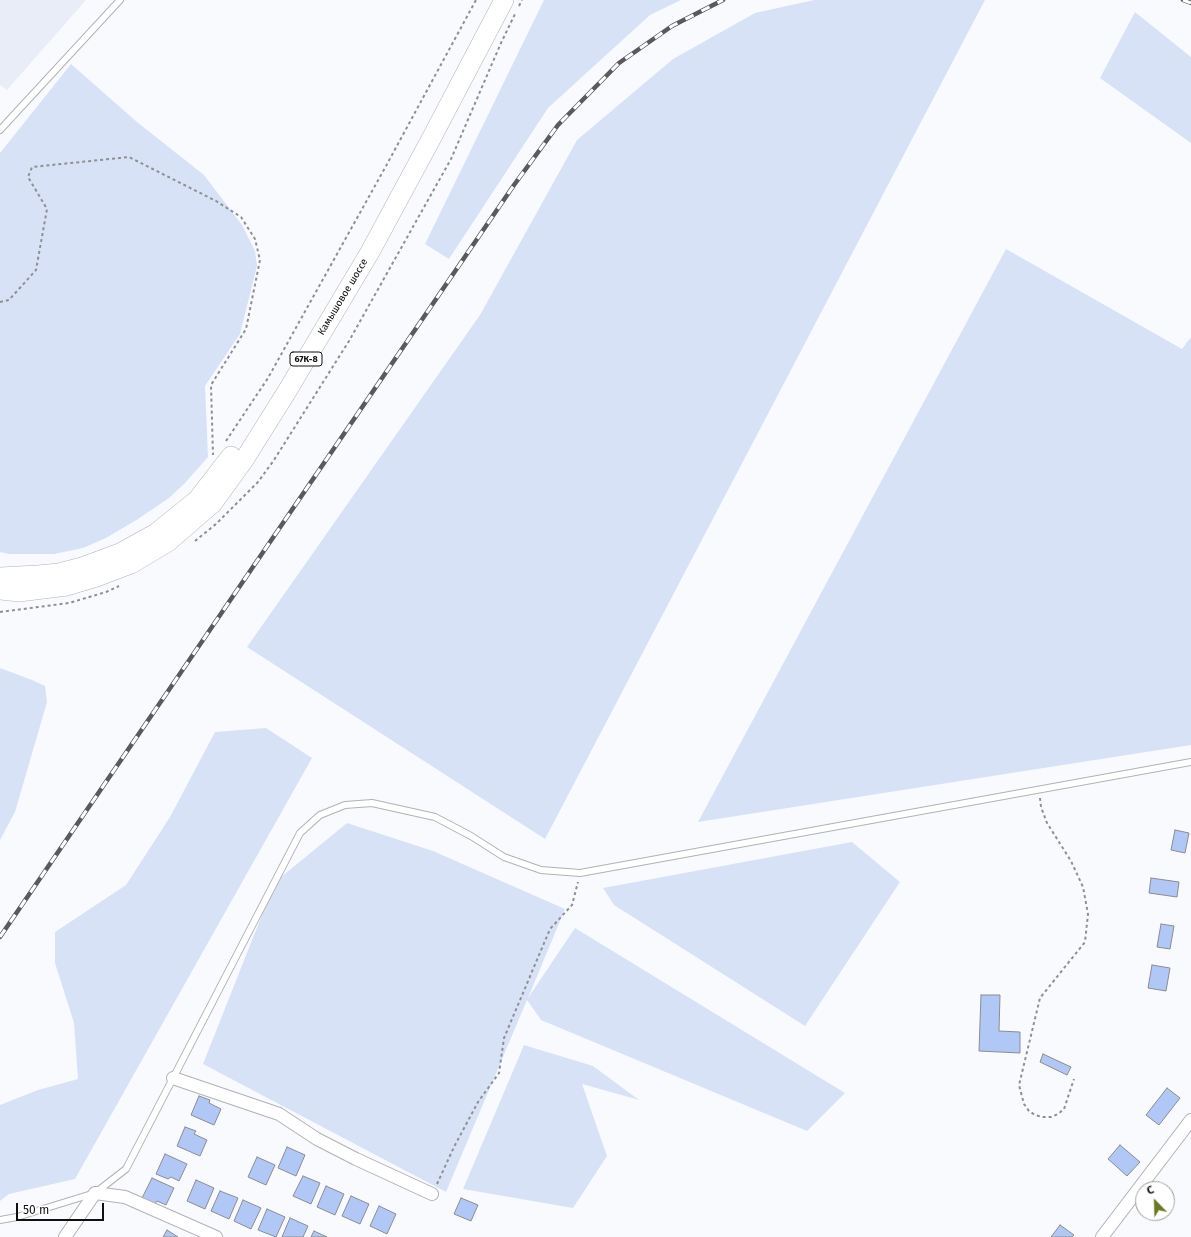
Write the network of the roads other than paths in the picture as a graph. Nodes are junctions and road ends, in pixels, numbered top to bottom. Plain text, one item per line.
1 (120, 0) edge
2 (492, 0) edge
3 (504, 0) edge
4 (0, 130) edge
5 (0, 576) edge
6 (0, 590) edge
7 (1191, 762) edge
8 (173, 1078) junction
9 (1191, 1120) edge
10 (95, 1193) junction
11 (432, 1194) road end
12 (0, 1220) edge
13 (64, 1237) edge
14 (216, 1237) edge
15 (1102, 1237) edge

1 - 4 lane
2 - 5 main road, Камышовое шоссе / 67К-8
3 - 6 main road, Камышовое шоссе / 67К-8
7 - 8 lane
8 - 10 lane
8 - 11 street
9 - 15 street
10 - 12 lane
10 - 13 street
10 - 14 street

